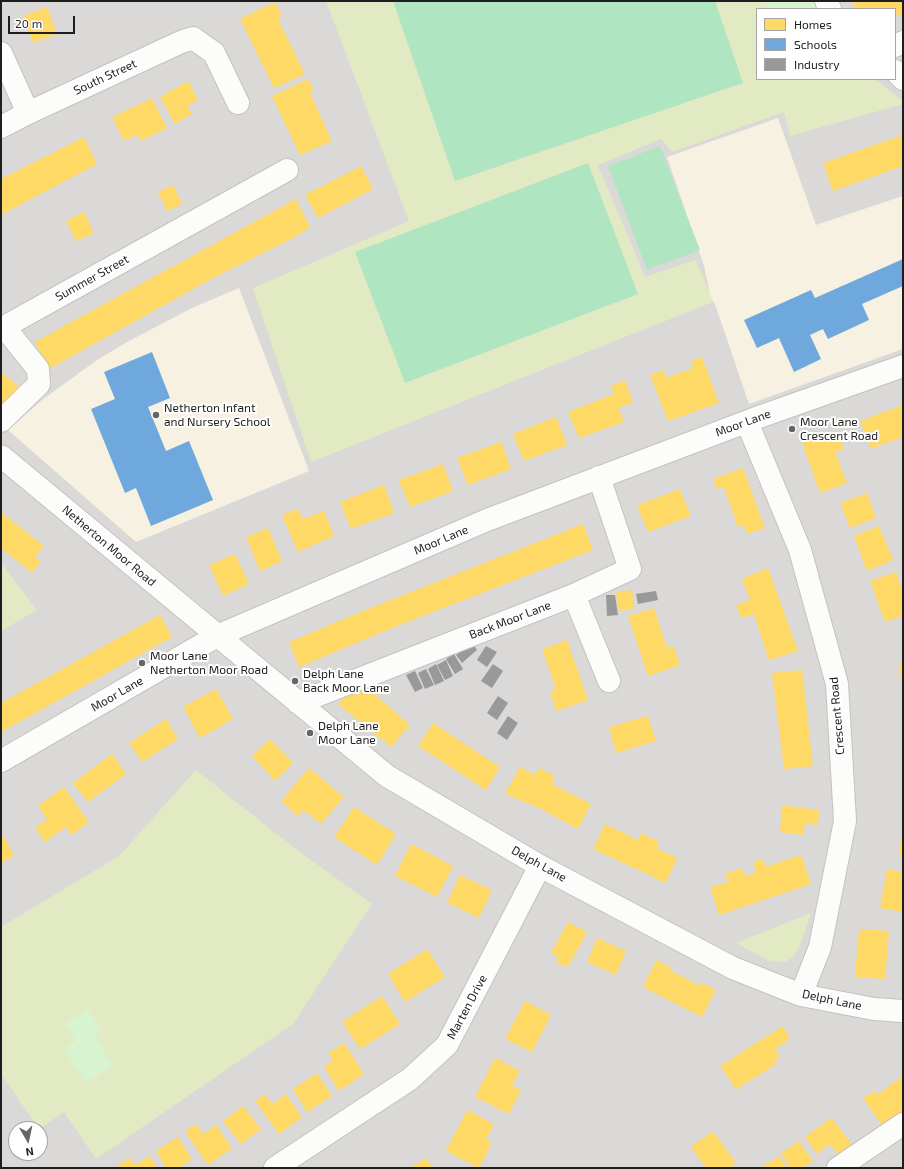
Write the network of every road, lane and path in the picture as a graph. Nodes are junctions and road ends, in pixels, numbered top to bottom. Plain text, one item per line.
1 (1, 53) edge
2 (238, 103) dead end
3 (28, 113) junction
4 (1, 128) edge
5 (287, 170) dead end
6 (2, 327) edge
7 (903, 366) edge
8 (1, 421) edge
9 (747, 422) junction
10 (1, 456) edge
11 (599, 477) junction
12 (574, 595) junction
13 (217, 636) junction
14 (609, 681) dead end
15 (298, 703) junction
16 (1, 761) edge
17 (540, 866) junction
18 (801, 995) junction
19 (903, 1011) edge
20 (903, 1124) edge
21 (275, 1168) edge
22 (838, 1168) edge

1 - 3 street
2 - 3 street, South Street
3 - 4 street, South Street
5 - 6 street, Summer Street
6 - 8 street, Summer Street
7 - 9 street, Moor Lane
9 - 11 street, Moor Lane
9 - 18 street, Crescent Road
10 - 13 street, Netherton Moor Road
11 - 12 street, Back Moor Lane
11 - 13 street, Moor Lane
12 - 14 street
12 - 15 street, Back Moor Lane
13 - 15 street, Delph Lane
13 - 16 street, Moor Lane
15 - 17 street, Delph Lane
17 - 18 street, Delph Lane
17 - 21 street, Marten Drive
18 - 19 street, Delph Lane
20 - 22 street

